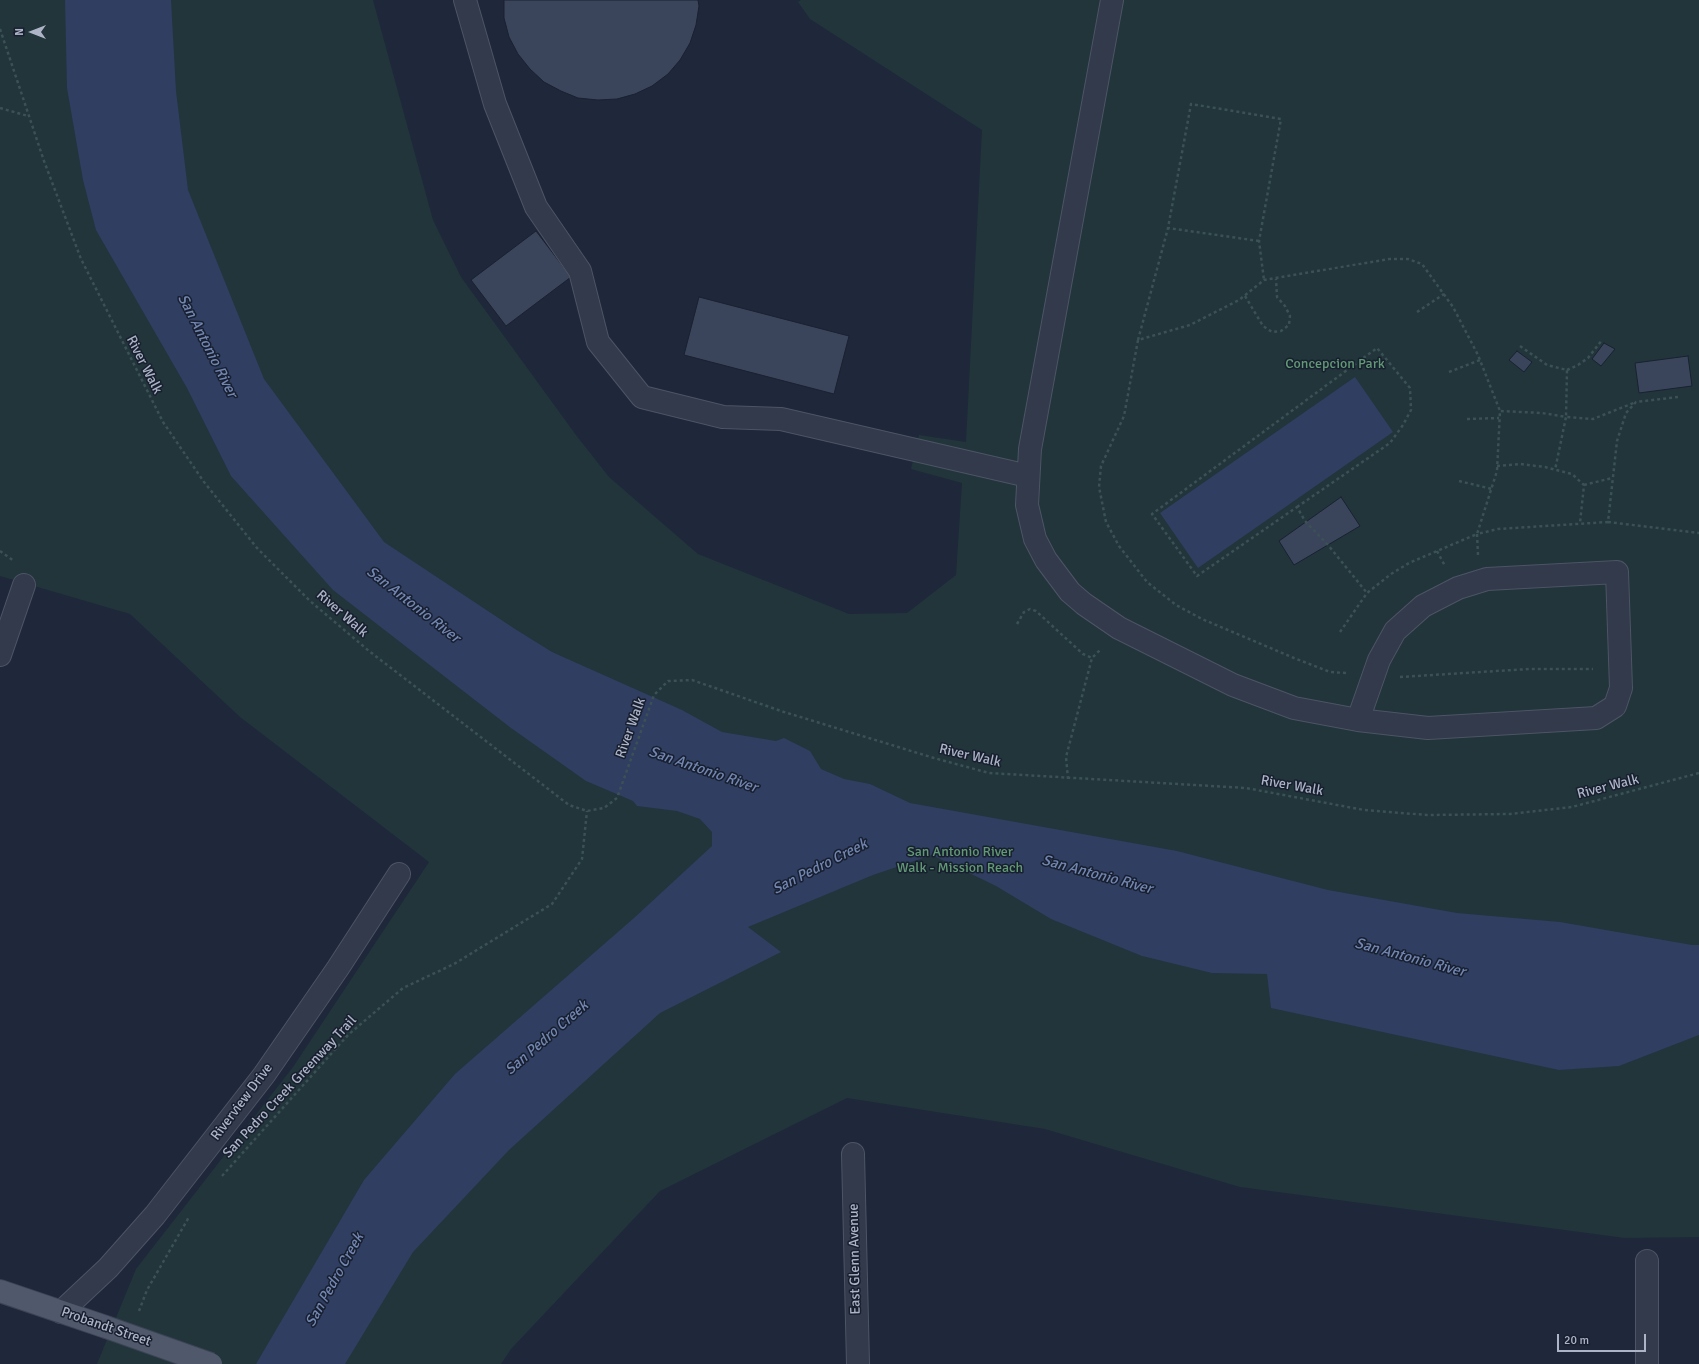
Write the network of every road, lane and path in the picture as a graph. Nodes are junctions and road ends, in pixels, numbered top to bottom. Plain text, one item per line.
1 (464, 0) edge
2 (1112, 0) edge
3 (0, 29) edge
4 (0, 108) edge
5 (29, 116) junction
6 (1168, 228) junction
7 (1259, 241) junction
8 (1276, 279) junction
9 (1264, 280) junction
10 (1444, 294) junction
11 (1245, 296) junction
12 (1417, 312) dead end
13 (1138, 340) junction
14 (1602, 340) dead end
15 (1520, 346) dead end
16 (1480, 360) junction
17 (1567, 370) junction
18 (1449, 372) dead end
19 (1678, 397) dead end
20 (1636, 402) junction
21 (1500, 411) junction
22 (1566, 417) junction
23 (1499, 418) junction
24 (1468, 419) dead end
25 (1497, 466) junction
26 (1555, 470) junction
27 (1028, 476) junction
28 (1612, 478) junction
29 (1459, 481) dead end
30 (1584, 485) junction
31 (1492, 488) junction
32 (1297, 507) junction
33 (1608, 522) junction
34 (1580, 524) junction
35 (1699, 533) edge
36 (1477, 534) junction
37 (1478, 557) dead end
38 (24, 585) dead end
39 (1367, 593) junction
40 (1018, 624) dead end
41 (1118, 628) junction
42 (1340, 632) dead end
43 (0, 655) edge
44 (1092, 658) junction
45 (1620, 670) junction
46 (1373, 677) junction
47 (1358, 720) junction
48 (1699, 773) edge
49 (1068, 779) junction
50 (587, 810) junction
51 (399, 874) dead end
52 (853, 1154) dead end
53 (218, 1179) dead end
54 (190, 1216) dead end
55 (1647, 1261) dead end
56 (0, 1291) edge
57 (61, 1312) junction
58 (139, 1312) dead end
59 (212, 1364) edge
60 (858, 1364) edge
61 (1647, 1364) edge

1 - 27 street
2 - 27 street
3 - 5 path, River Walk
4 - 5 path
5 - 50 path, River Walk
6 - 7 path
6 - 7 path
6 - 13 path
7 - 9 path
8 - 9 path
8 - 10 path
8 - 11 path
9 - 11 path
10 - 12 path
10 - 16 path
11 - 13 path
13 - 46 path
14 - 17 path
15 - 17 path
16 - 18 path
16 - 21 path
17 - 22 path
19 - 20 path
20 - 22 path
20 - 28 path
21 - 22 path
21 - 23 path
22 - 26 path
23 - 24 path
23 - 25 path
25 - 26 path
25 - 31 path
26 - 30 path
27 - 41 street
28 - 30 path
28 - 33 path
29 - 31 path
30 - 34 path
31 - 36 path
32 - 32 path
32 - 39 path
33 - 34 path
33 - 35 path
34 - 36 path
36 - 37 path
36 - 39 path
38 - 43 street
39 - 42 path
40 - 44 path
41 - 44 path
41 - 47 street
44 - 49 path
45 - 46 path
45 - 46 street
45 - 47 street
46 - 47 street
48 - 49 path, River Walk
49 - 50 path, River Walk
50 - 53 path, San Pedro Creek Greenway Trail
51 - 57 street, Riverview Drive
52 - 60 street, East Glenn Avenue
54 - 58 path
55 - 61 street
56 - 57 main road, Probandt Street
57 - 59 main road, Probandt Street, bridge

